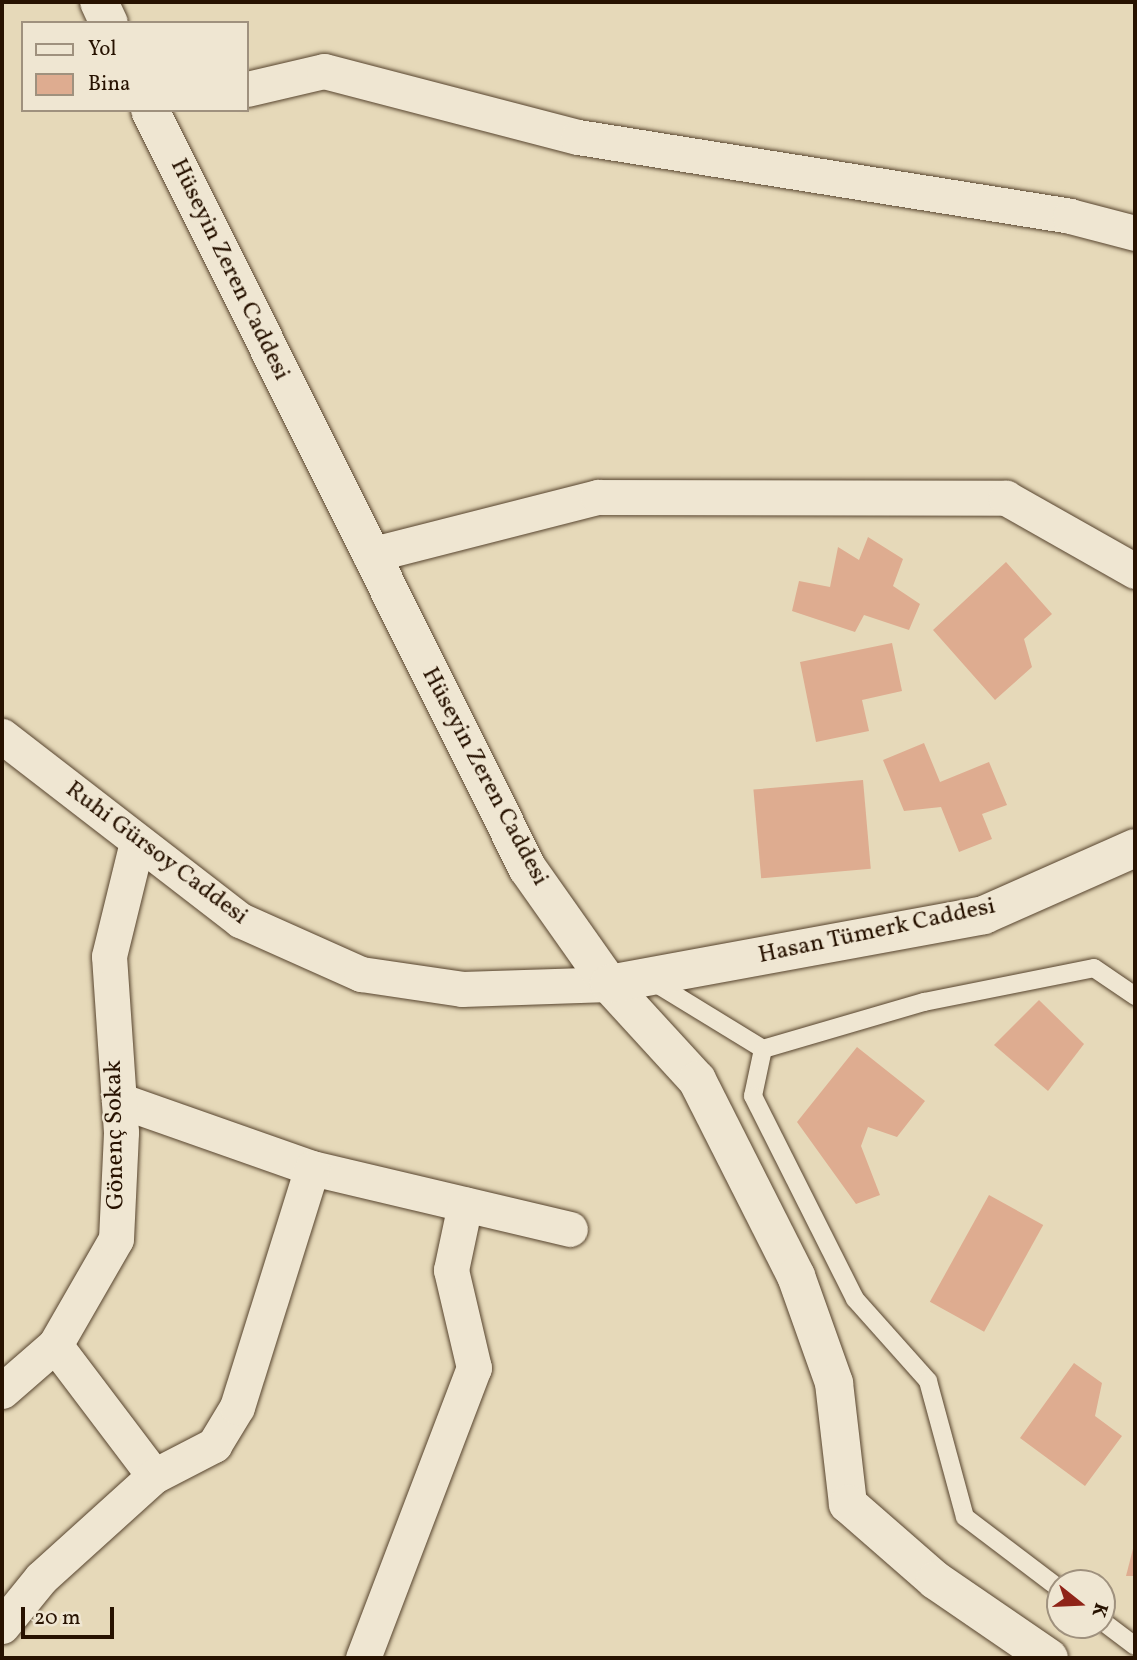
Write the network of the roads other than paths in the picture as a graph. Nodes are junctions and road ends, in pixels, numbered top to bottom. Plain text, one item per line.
1 (99, 2) edge
2 (108, 21) edge
3 (248, 89) edge
4 (152, 112) edge
5 (1135, 233) edge
6 (370, 555) junction
7 (1135, 571) edge
8 (2, 736) edge
9 (137, 842) junction
10 (1135, 848) edge
11 (628, 981) junction
12 (1135, 996) edge
13 (763, 1049) junction
14 (119, 1100) junction
15 (312, 1168) junction
16 (465, 1204) junction
17 (569, 1229) dead end
18 (55, 1345) junction
19 (2, 1391) edge
20 (154, 1476) junction
21 (1046, 1578) edge
22 (2, 1626) edge
23 (1116, 1632) edge
24 (1135, 1646) edge
25 (363, 1658) edge
26 (1049, 1658) edge

1 - 2 street
3 - 5 street
4 - 6 street, Hüseyin Zeren Caddesi
6 - 7 street
6 - 11 street, Hüseyin Zeren Caddesi
8 - 9 street, Ruhi Gürsoy Caddesi
9 - 11 street, Ruhi Gürsoy Caddesi
9 - 14 street, Gönenç Sokak
10 - 11 street, Hasan Tümerk Caddesi
11 - 13 lane
11 - 26 street, Hüseyin Zeren Caddesi
12 - 13 lane
13 - 21 lane
14 - 15 street
14 - 18 street, Gönenç Sokak
15 - 16 street
15 - 20 street
16 - 17 street
16 - 25 street
18 - 19 street, Gönenç Sokak
18 - 20 street
20 - 22 street
23 - 24 lane

